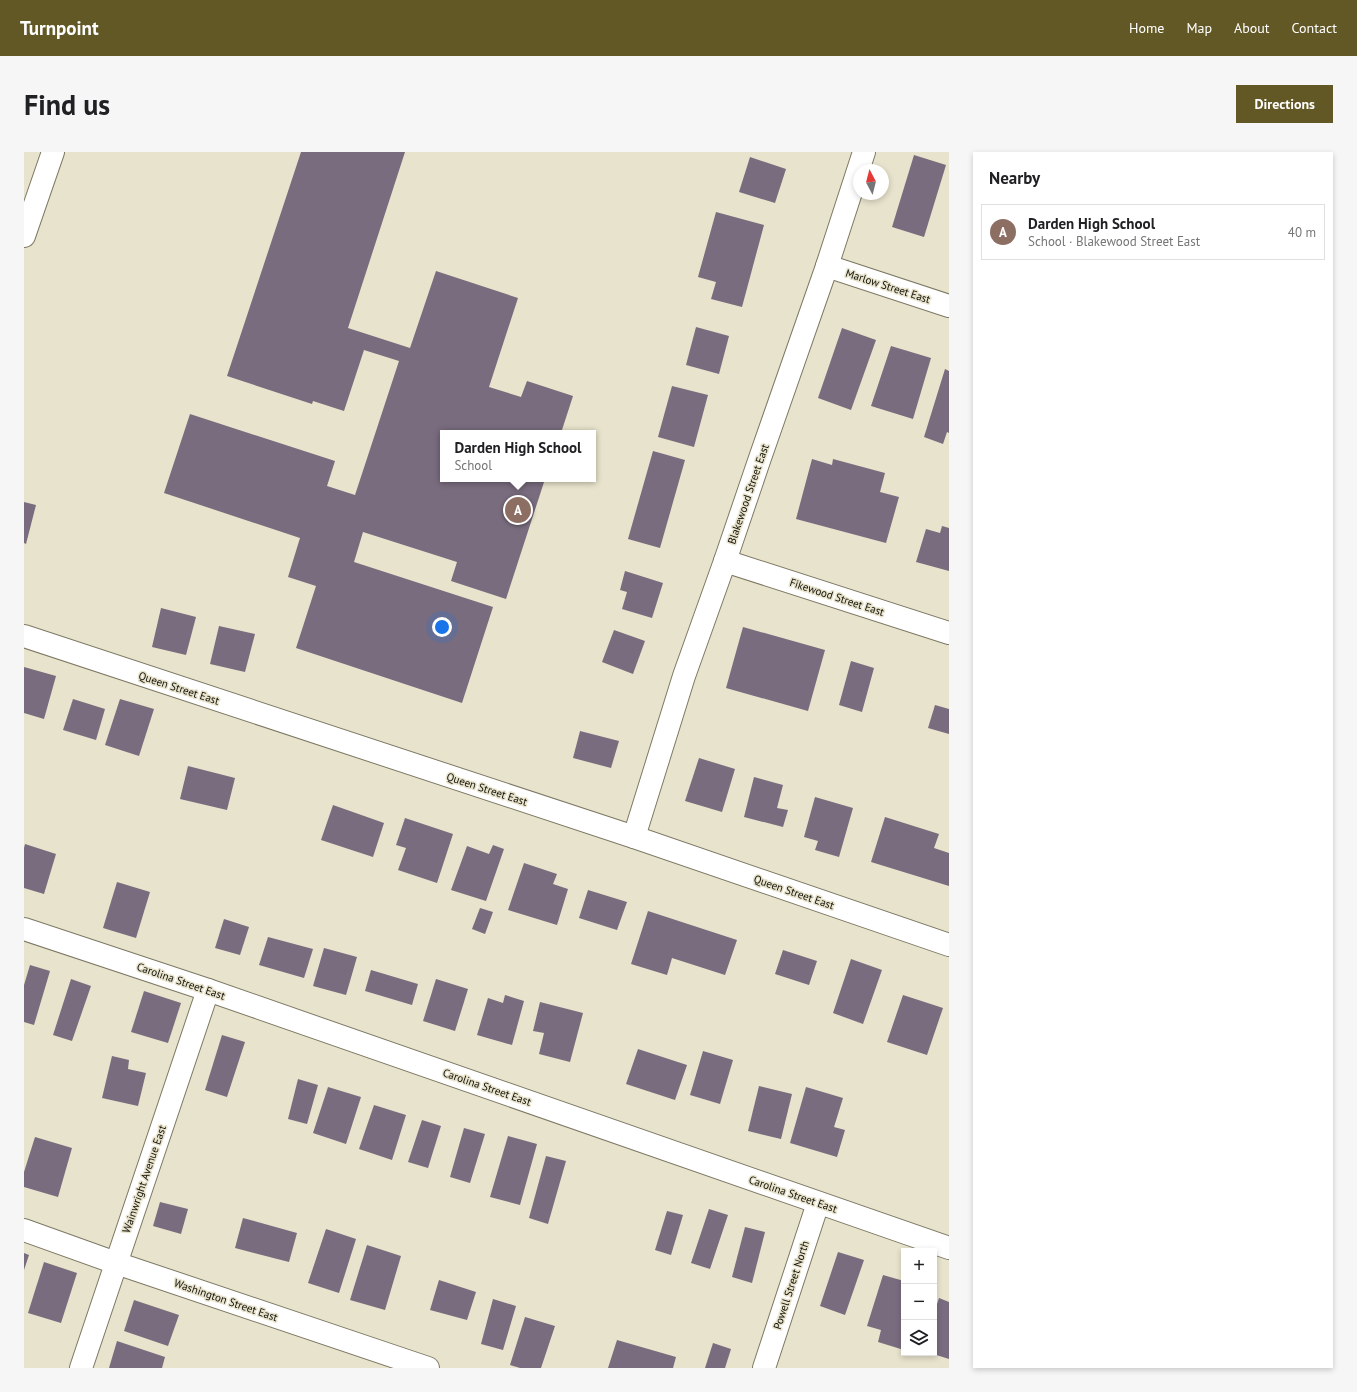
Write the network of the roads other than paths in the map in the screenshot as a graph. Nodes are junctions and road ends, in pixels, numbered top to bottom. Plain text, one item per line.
1 (53, 152) edge
2 (864, 152) edge
3 (24, 236) edge
4 (827, 266) junction
5 (949, 306) edge
6 (725, 561) junction
7 (949, 632) edge
8 (24, 636) edge
9 (634, 837) junction
10 (24, 929) edge
11 (949, 945) edge
12 (208, 990) junction
13 (818, 1203) junction
14 (24, 1230) edge
15 (949, 1248) edge
16 (116, 1263) junction
17 (81, 1368) edge
18 (428, 1368) edge
19 (764, 1368) edge

1 - 3 street
2 - 4 street, Blakewood Street East
4 - 5 street, Marlow Street East
4 - 6 street, Blakewood Street East
6 - 7 street, Fikewood Street East
6 - 9 street, Blakewood Street East
8 - 9 street, Queen Street East
9 - 11 street, Queen Street East
10 - 12 street, Carolina Street East
12 - 13 street, Carolina Street East
12 - 16 street, Wainwright Avenue East
13 - 15 street, Carolina Street East
13 - 19 street, Powell Street North
14 - 16 street, Washington Street East
16 - 17 street, Wainwright Avenue East
16 - 18 street, Washington Street East

